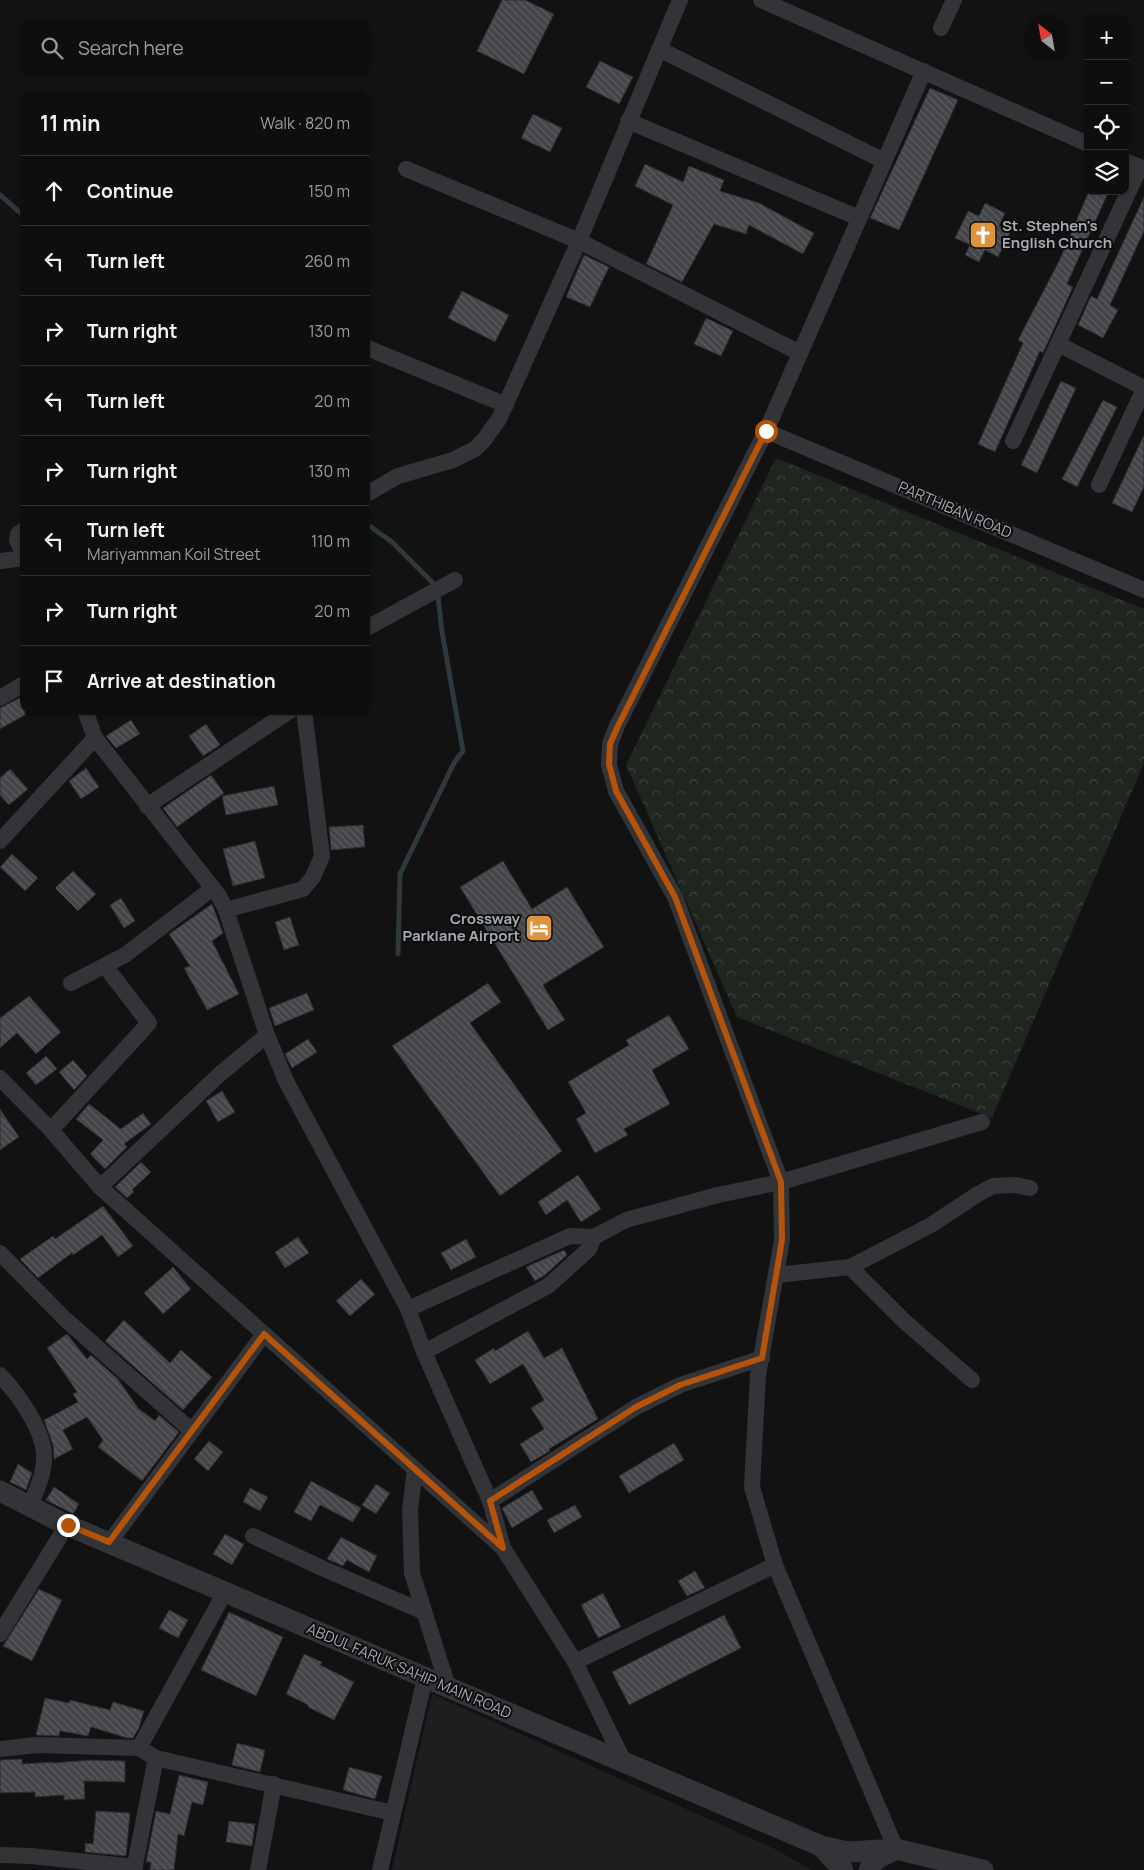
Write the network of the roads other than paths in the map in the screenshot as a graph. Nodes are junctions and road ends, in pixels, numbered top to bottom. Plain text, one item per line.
1 (680, 0) edge
2 (761, 0) edge
3 (954, 0) edge
4 (941, 28) dead end
5 (659, 49) junction
6 (924, 71) junction
7 (628, 122) junction
8 (1084, 142) edge
9 (884, 161) junction
10 (1136, 166) edge
11 (406, 169) dead end
12 (860, 218) junction
13 (579, 241) junction
14 (1058, 344) junction
15 (370, 349) edge
16 (800, 353) junction
17 (1144, 388) edge
18 (506, 405) junction
19 (766, 431) junction
20 (1013, 441) dead end
21 (1098, 485) dead end
22 (370, 492) edge
23 (20, 533) edge
24 (20, 547) edge
25 (20, 559) edge
26 (0, 562) edge
27 (455, 580) dead end
28 (1144, 590) edge
29 (370, 626) edge
30 (20, 686) edge
31 (0, 698) edge
32 (88, 715) edge
33 (284, 715) edge
34 (305, 715) edge
35 (95, 738) junction
36 (147, 806) junction
37 (0, 841) edge
38 (213, 888) junction
39 (226, 910) junction
40 (105, 966) junction
41 (71, 983) dead end
42 (267, 1035) junction
43 (2, 1085) edge
44 (982, 1122) dead end
45 (51, 1130) junction
46 (781, 1182) junction
47 (100, 1187) junction
48 (1030, 1188) dead end
49 (594, 1237) junction
50 (0, 1253) edge
51 (850, 1267) junction
52 (777, 1275) junction
53 (408, 1309) junction
54 (264, 1334) junction
55 (424, 1352) junction
56 (762, 1358) junction
57 (0, 1375) edge
58 (972, 1380) dead end
59 (192, 1431) junction
60 (415, 1469) junction
61 (0, 1491) edge
62 (490, 1501) junction
63 (30, 1506) junction
64 (68, 1525) junction
65 (253, 1536) dead end
66 (109, 1542) junction
67 (503, 1548) junction
68 (775, 1565) junction
69 (225, 1592) junction
70 (424, 1612) junction
71 (0, 1634) edge
72 (575, 1662) junction
73 (425, 1678) junction
74 (448, 1687) junction
75 (138, 1748) junction
76 (0, 1749) edge
77 (156, 1758) junction
78 (624, 1762) junction
79 (274, 1784) junction
80 (393, 1813) junction
81 (821, 1846) junction
82 (896, 1849) junction
83 (0, 1855) edge
84 (135, 1868) edge
85 (258, 1870) edge
86 (380, 1870) edge
87 (844, 1870) edge
88 (869, 1870) edge
89 (983, 1870) edge

1 - 5 street
2 - 6 street
3 - 4 street
5 - 7 street
5 - 9 street
6 - 8 street
6 - 9 street
7 - 12 street
7 - 13 street
9 - 12 street
10 - 14 street
11 - 13 street
12 - 16 street
13 - 16 street
13 - 18 street
14 - 17 street
14 - 20 street
15 - 18 street
16 - 19 street
17 - 21 street
18 - 22 street
19 - 28 street, PARTHIBAN ROAD
19 - 46 street
23 - 24 street
25 - 26 street
27 - 29 street
30 - 31 street
32 - 35 street
33 - 36 street
34 - 39 street
35 - 36 street
35 - 37 street
36 - 38 street
38 - 39 street
38 - 40 street
39 - 42 street
40 - 41 street
40 - 45 street
42 - 47 street
42 - 53 street
43 - 45 street
44 - 46 street
45 - 47 street
46 - 49 street
46 - 52 street
47 - 54 street
48 - 51 street
49 - 53 street
49 - 55 street
50 - 59 street
51 - 52 street
51 - 58 street
52 - 56 street
53 - 55 street
54 - 59 street
54 - 60 street
55 - 62 street
56 - 62 street
56 - 68 street
57 - 63 street
59 - 66 street
60 - 67 street
60 - 70 street
61 - 63 street, ABDUL FARUK SAHIP MAIN ROAD
62 - 67 street
63 - 64 street, ABDUL FARUK SAHIP MAIN ROAD
64 - 66 street, ABDUL FARUK SAHIP MAIN ROAD
64 - 71 street
65 - 70 street
66 - 69 street, ABDUL FARUK SAHIP MAIN ROAD
67 - 72 street
68 - 72 street
68 - 82 street
69 - 73 street, ABDUL FARUK SAHIP MAIN ROAD
69 - 75 street
70 - 74 street
72 - 78 street
73 - 74 street, ABDUL FARUK SAHIP MAIN ROAD
73 - 80 street
74 - 78 street, ABDUL FARUK SAHIP MAIN ROAD
75 - 76 street
75 - 77 street
77 - 79 street
77 - 84 street
78 - 81 street, ABDUL FARUK SAHIP MAIN ROAD
79 - 80 street
79 - 85 street
80 - 86 street
81 - 82 street
81 - 87 street
82 - 88 street
82 - 89 street
83 - 84 street

